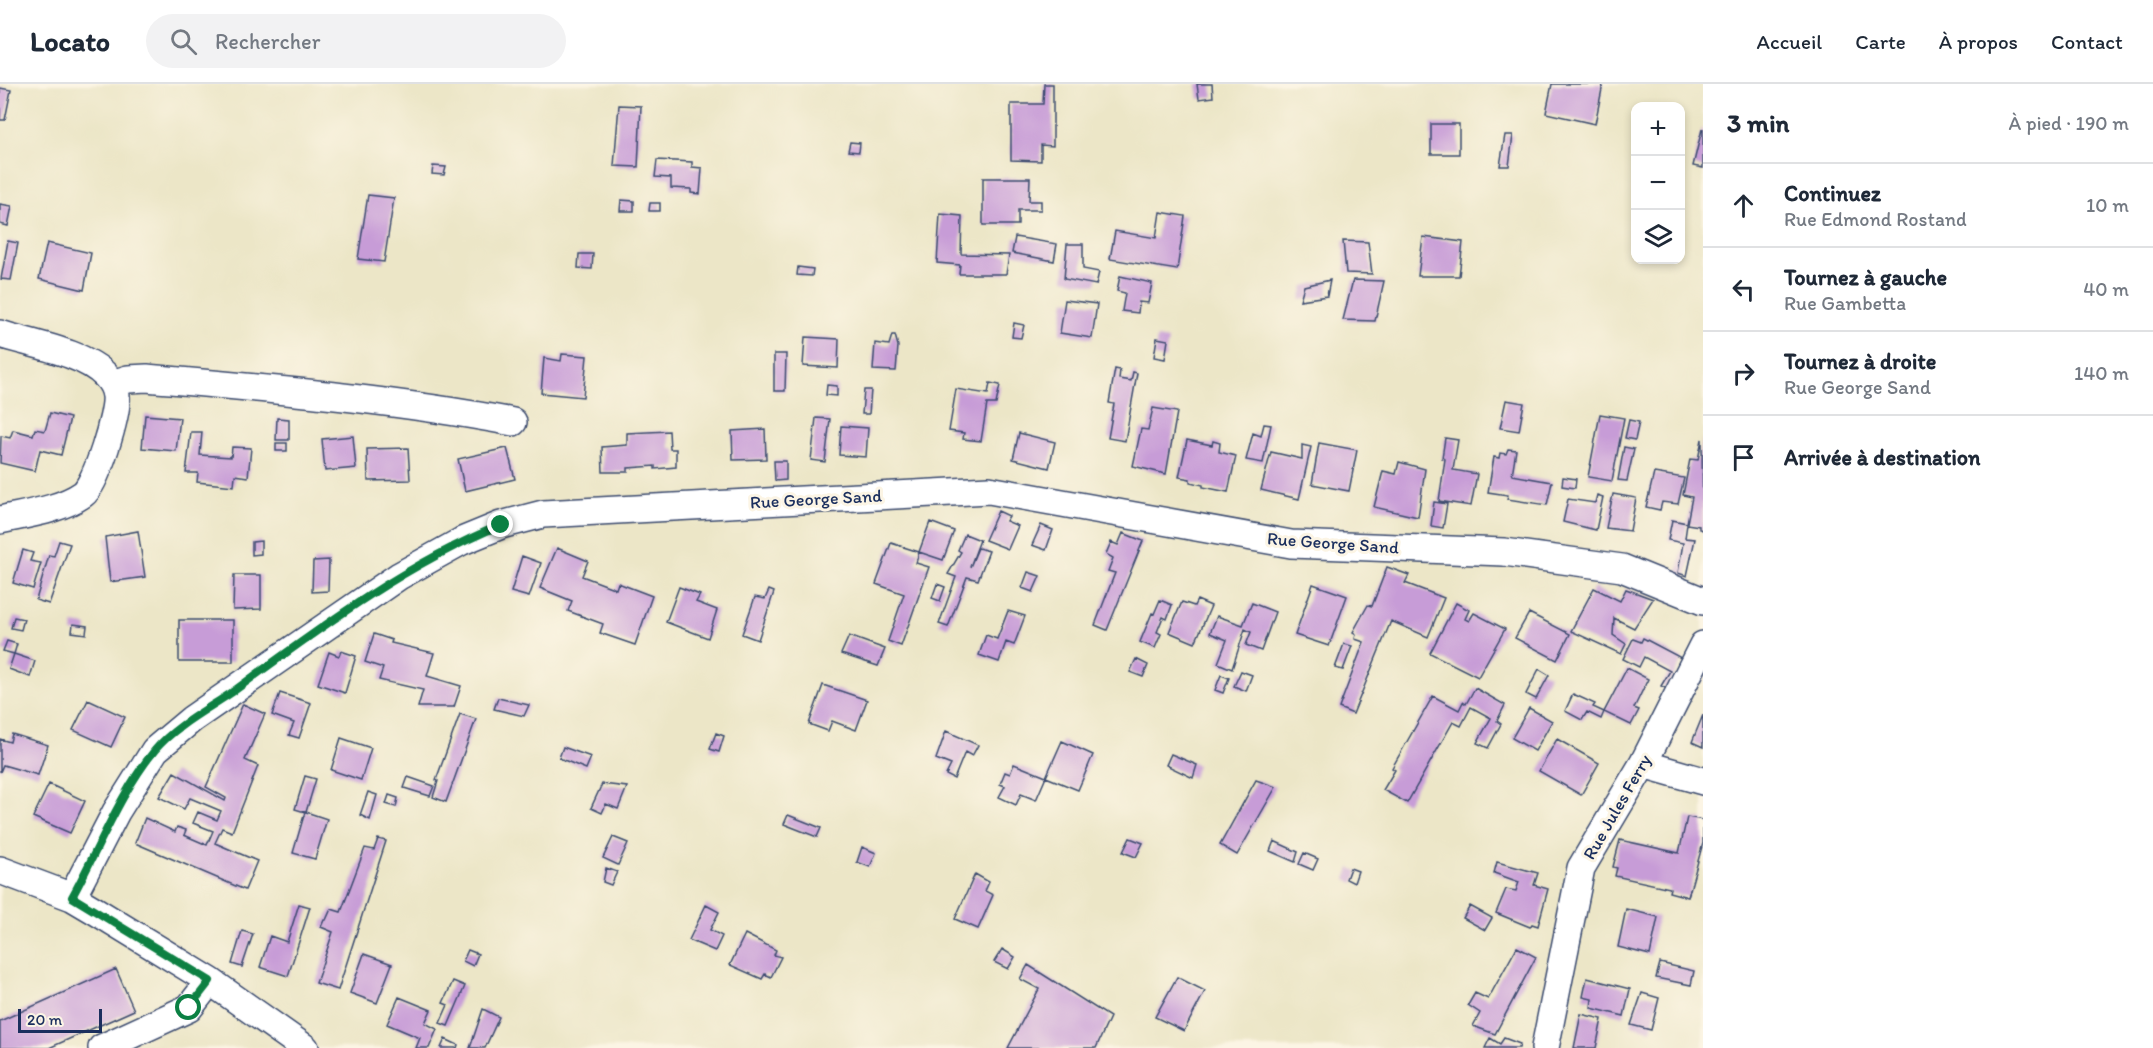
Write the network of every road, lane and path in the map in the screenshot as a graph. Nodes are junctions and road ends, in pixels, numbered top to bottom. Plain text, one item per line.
1 (0, 334) edge
2 (112, 384) junction
3 (513, 422) dead end
4 (0, 520) edge
5 (1703, 601) edge
6 (1703, 645) edge
7 (1643, 764) junction
8 (1703, 781) edge
9 (0, 870) edge
10 (72, 897) junction
11 (210, 981) junction
12 (102, 1048) edge
13 (305, 1048) edge
14 (1545, 1048) edge

1 - 2 street
2 - 3 street
2 - 4 street
5 - 10 street, Rue George Sand
6 - 7 street, Rue Jules Ferry
7 - 8 street
7 - 14 street, Rue Jules Ferry
9 - 10 street
10 - 11 street
11 - 12 street
11 - 13 street

